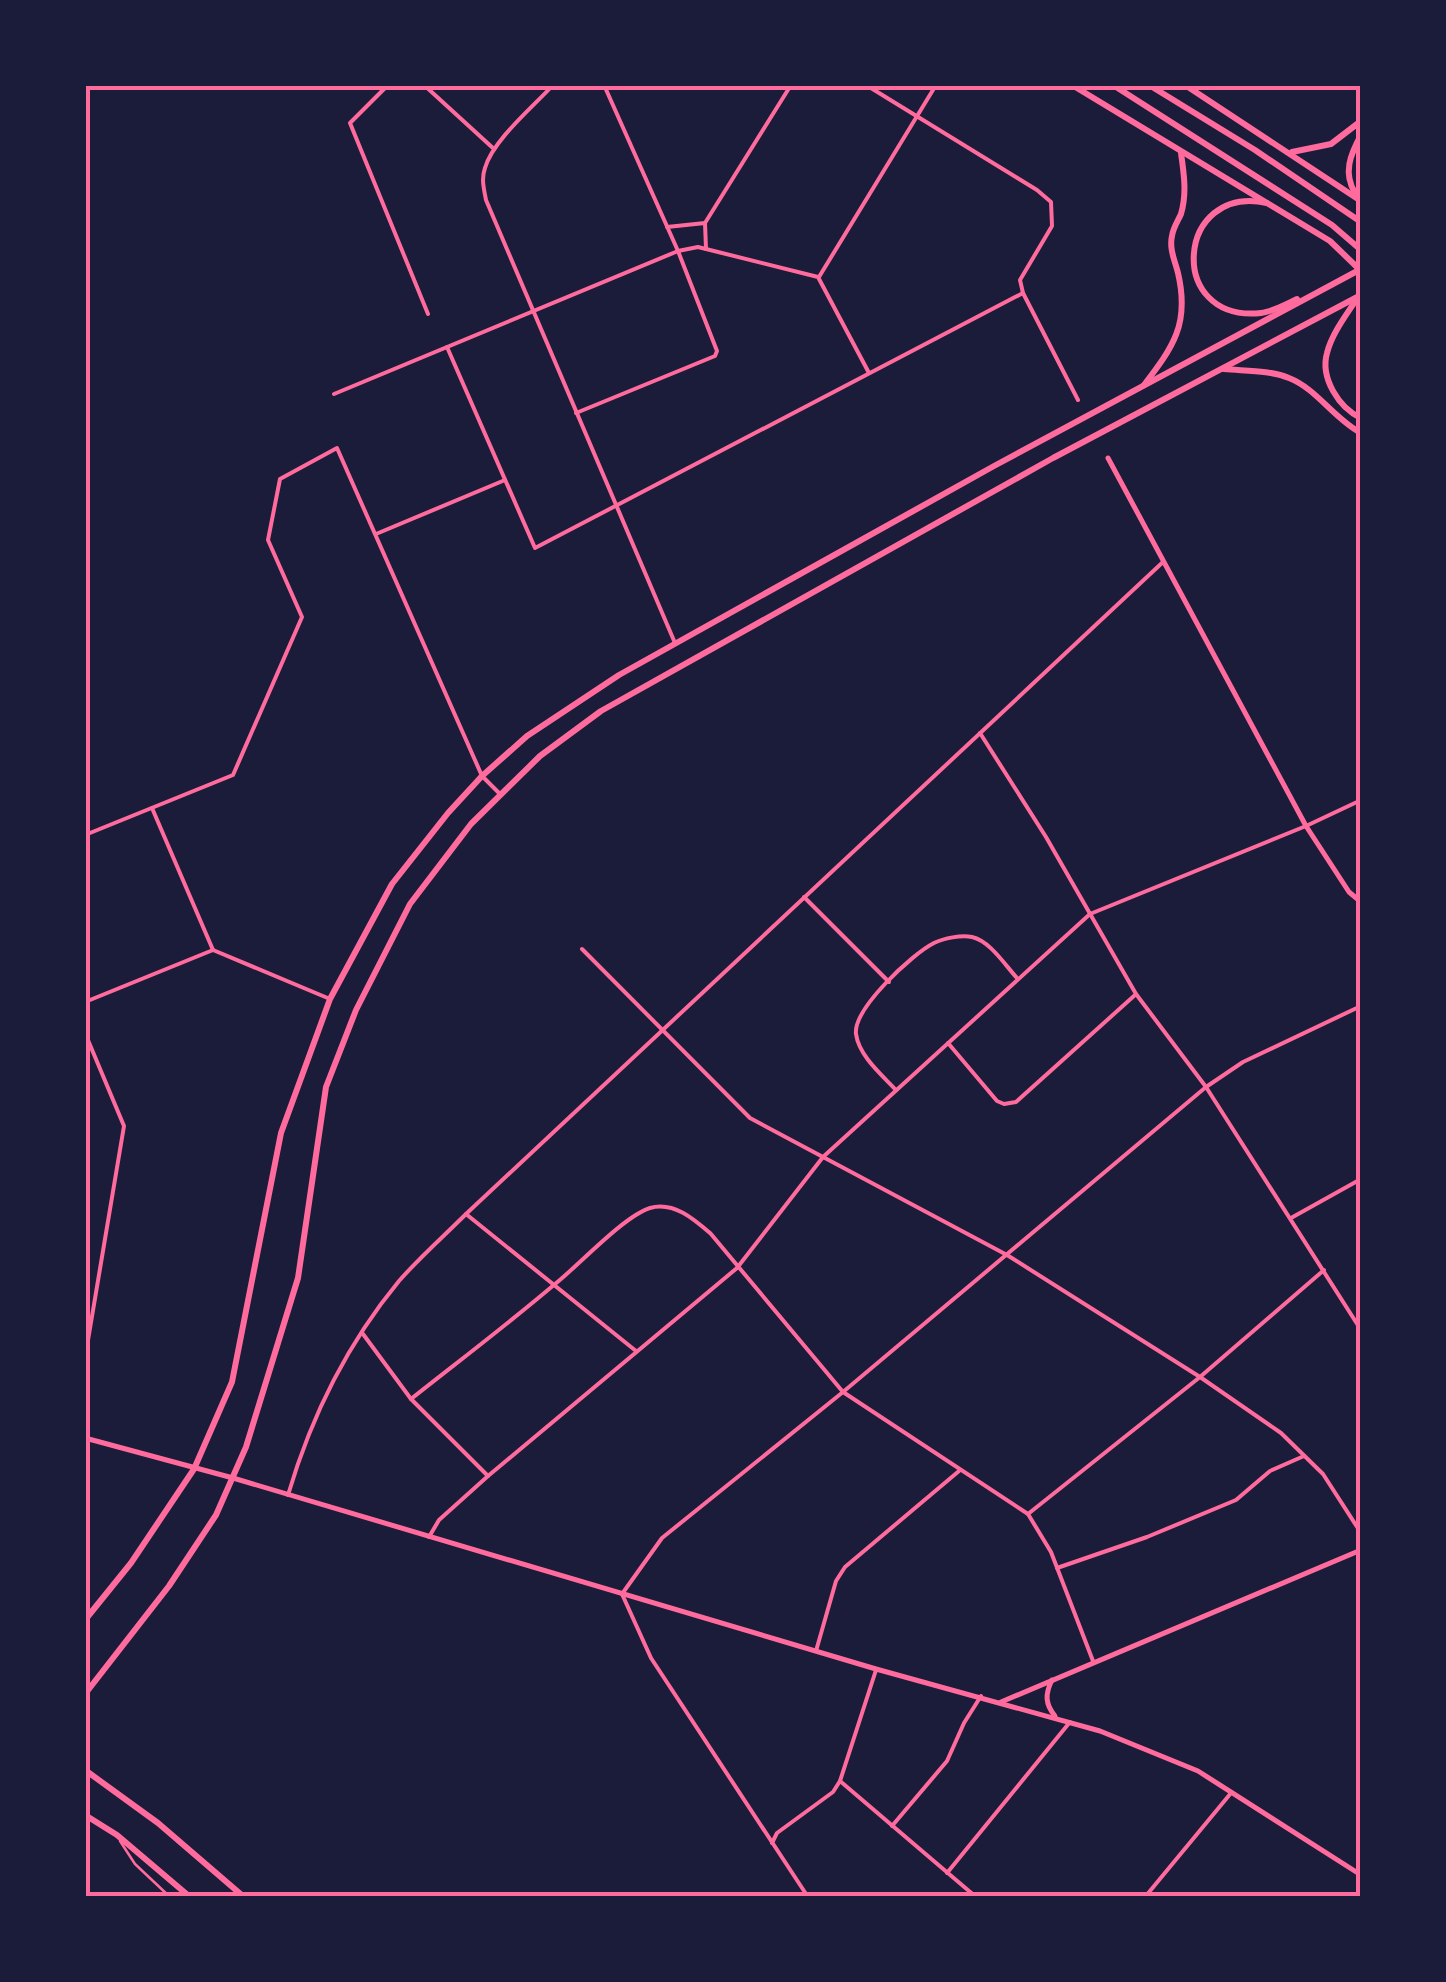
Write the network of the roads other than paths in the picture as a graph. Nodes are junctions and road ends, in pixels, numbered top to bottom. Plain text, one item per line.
1 (388, 85) edge
2 (424, 85) edge
3 (553, 85) edge
4 (604, 85) edge
5 (791, 85) edge
6 (866, 85) edge
7 (936, 85) edge
8 (1072, 85) edge
9 (1113, 85) edge
10 (1185, 85) edge
11 (1151, 86) edge
12 (918, 116) junction
13 (1361, 121) edge
14 (1361, 136) edge
15 (494, 150) junction
16 (1181, 152) junction
17 (1291, 152) junction
18 (1360, 199) edge
19 (1273, 204) junction
20 (1361, 222) edge
21 (705, 224) junction
22 (667, 226) junction
23 (706, 249) junction
24 (1361, 250) edge
25 (678, 251) junction
26 (1361, 270) edge
27 (818, 277) junction
28 (1334, 284) junction
29 (1023, 293) junction
30 (1360, 296) edge
31 (533, 312) junction
32 (428, 314) dead end
33 (447, 347) junction
34 (1223, 368) junction
35 (870, 374) junction
36 (1142, 388) junction
37 (334, 394) dead end
38 (1078, 400) dead end
39 (576, 413) junction
40 (1361, 418) edge
41 (1361, 432) edge
42 (1108, 458) dead end
43 (505, 480) junction
44 (615, 507) junction
45 (375, 534) junction
46 (1162, 562) junction
47 (675, 644) junction
48 (980, 734) junction
49 (482, 776) junction
50 (501, 795) junction
51 (1361, 806) edge
52 (152, 808) junction
53 (1306, 826) junction
54 (85, 836) edge
55 (804, 897) junction
56 (1361, 902) edge
57 (1090, 914) junction
58 (582, 949) dead end
59 (213, 950) junction
60 (1018, 979) junction
61 (889, 982) junction
62 (1136, 994) junction
63 (330, 999) junction
64 (85, 1002) edge
65 (1361, 1006) edge
66 (661, 1031) junction
67 (85, 1033) edge
68 (948, 1043) junction
69 (1206, 1087) junction
70 (896, 1090) junction
71 (823, 1157) junction
72 (1361, 1178) edge
73 (466, 1214) junction
74 (1290, 1218) junction
75 (1007, 1254) junction
76 (736, 1268) junction
77 (1324, 1270) junction
78 (555, 1285) junction
79 (1361, 1330) edge
80 (362, 1334) junction
81 (636, 1351) junction
82 (85, 1358) edge
83 (1200, 1377) junction
84 (843, 1392) junction
85 (412, 1399) junction
86 (85, 1438) edge
87 (1304, 1456) junction
88 (194, 1469) junction
89 (959, 1471) junction
90 (488, 1476) junction
91 (233, 1478) junction
92 (288, 1495) junction
93 (1028, 1514) junction
94 (1361, 1534) edge
95 (429, 1537) junction
96 (1361, 1550) edge
97 (1057, 1568) junction
98 (622, 1594) junction
99 (85, 1620) edge
100 (816, 1651) junction
101 (1093, 1662) junction
102 (876, 1669) junction
103 (1052, 1679) junction
104 (85, 1694) edge
105 (981, 1696) junction
106 (1001, 1702) junction
107 (1057, 1718) junction
108 (1070, 1722) junction
109 (85, 1770) edge
110 (840, 1781) junction
111 (1232, 1791) junction
112 (85, 1815) edge
113 (892, 1826) junction
114 (116, 1835) junction
115 (772, 1842) junction
116 (947, 1872) junction
117 (1361, 1875) edge
118 (170, 1897) edge
119 (190, 1897) edge
120 (244, 1897) edge
121 (808, 1897) edge
122 (976, 1897) edge
123 (1146, 1897) edge

1 - 32 street
2 - 15 street
3 - 15 street
4 - 22 street
5 - 21 street
6 - 12 street
7 - 12 street
8 - 16 main road
9 - 24 main road
10 - 17 main road
11 - 20 main road
12 - 27 street
12 - 29 street
13 - 17 main road
14 - 18 main road
15 - 31 street
16 - 19 main road
16 - 36 main road
17 - 18 main road
19 - 26 main road
19 - 28 main road
21 - 22 street
21 - 23 street
22 - 25 street
23 - 25 street
23 - 27 street
25 - 31 street
25 - 39 street
26 - 28 main road
27 - 35 street
28 - 36 main road
29 - 35 street
29 - 38 street
30 - 34 main road
30 - 40 main road
31 - 33 street
31 - 39 street
33 - 37 street
33 - 43 street
34 - 41 main road
34 - 50 main road
35 - 44 street
36 - 47 main road
39 - 44 street
42 - 46 street
43 - 44 street
43 - 45 street
44 - 47 street
45 - 49 street
45 - 52 street
46 - 48 street
46 - 53 street
47 - 49 main road
48 - 55 street
48 - 57 street
49 - 50 street
49 - 63 main road
50 - 91 main road
51 - 53 street
52 - 54 street
52 - 59 street
53 - 56 street
53 - 57 street
55 - 61 street
55 - 66 street
57 - 60 street
57 - 62 street
58 - 66 street
59 - 63 street
59 - 64 street
60 - 61 street
60 - 68 street
61 - 70 street
62 - 68 street
62 - 69 street
63 - 88 main road
65 - 69 street
66 - 71 street
66 - 73 street
67 - 82 street
68 - 70 street
69 - 74 street
69 - 75 street
70 - 71 street
71 - 75 street
71 - 76 street
72 - 74 street
73 - 78 street
73 - 80 street
74 - 77 street
75 - 83 street
75 - 84 street
76 - 78 street
76 - 81 street
76 - 84 street
77 - 79 street
77 - 83 street
78 - 81 street
78 - 85 street
80 - 85 street
80 - 92 street
81 - 90 street
83 - 87 street
83 - 93 street
84 - 89 street
84 - 98 street
85 - 90 street
86 - 88 street
87 - 94 street
87 - 97 street
88 - 91 street
88 - 99 main road
89 - 93 street
89 - 100 street
90 - 95 street
91 - 92 street
91 - 104 main road
92 - 95 street
93 - 97 street
95 - 98 street
96 - 101 street
97 - 101 street
98 - 100 street
98 - 115 street
100 - 102 street
101 - 103 street
102 - 105 street
102 - 110 street
103 - 106 street
103 - 107 street
105 - 106 street
105 - 113 street
106 - 107 street
107 - 108 street
108 - 111 street
108 - 116 street
109 - 120 main road
110 - 113 street
110 - 115 street
111 - 117 street
111 - 123 street
112 - 114 main road
113 - 116 street
114 - 118 lane
114 - 119 main road
115 - 121 street
116 - 122 street

